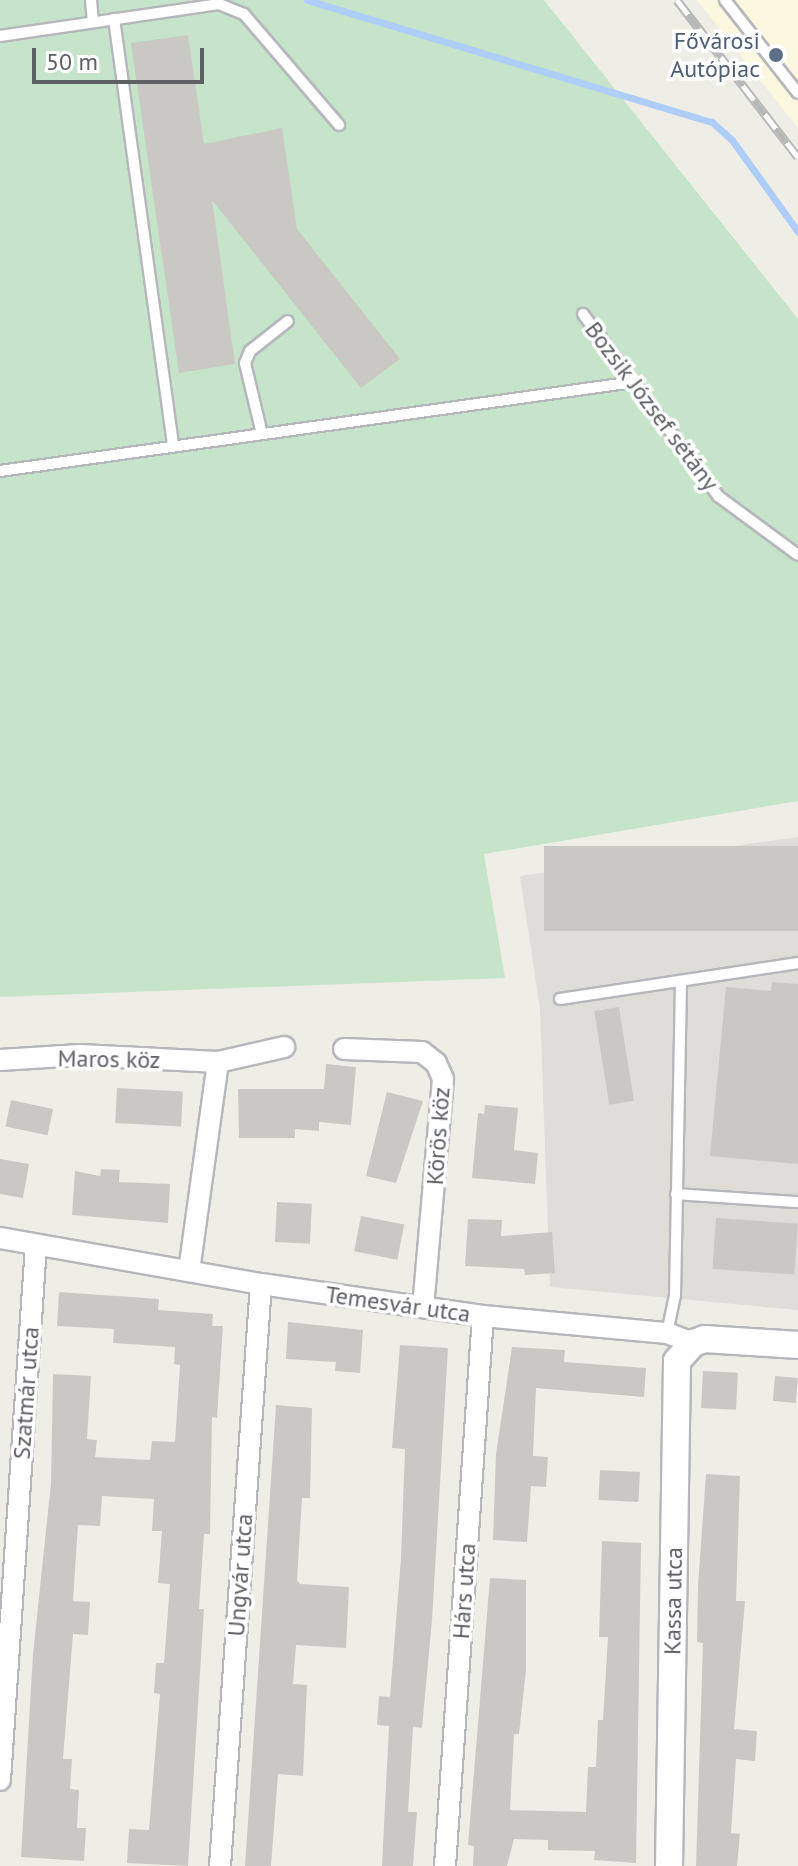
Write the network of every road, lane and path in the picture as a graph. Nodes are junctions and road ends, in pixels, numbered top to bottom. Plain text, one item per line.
1 (91, 0) edge
2 (725, 0) edge
3 (114, 19) junction
4 (93, 22) junction
5 (0, 36) edge
6 (798, 93) edge
7 (339, 125) dead end
8 (583, 314) dead end
9 (288, 321) dead end
10 (634, 382) junction
11 (262, 434) junction
12 (173, 446) junction
13 (0, 471) edge
14 (798, 555) edge
15 (798, 963) edge
16 (681, 982) junction
17 (560, 999) dead end
18 (284, 1047) dead end
19 (344, 1049) dead end
20 (0, 1060) edge
21 (218, 1062) junction
22 (676, 1194) junction
23 (798, 1202) edge
24 (0, 1238) edge
25 (36, 1245) junction
26 (189, 1271) junction
27 (261, 1284) junction
28 (423, 1307) junction
29 (483, 1316) junction
30 (667, 1333) junction
31 (693, 1343) junction
32 (798, 1345) edge
33 (0, 1780) edge
34 (220, 1866) edge
35 (445, 1866) edge
36 (669, 1866) edge

1 - 4 lane
2 - 6 lane
3 - 4 lane
3 - 7 lane
3 - 12 lane
4 - 5 lane
8 - 10 lane, Bozsik József sétány
9 - 11 lane
10 - 11 lane
10 - 14 lane, Bozsik József sétány
11 - 12 lane
12 - 13 lane
15 - 16 lane
16 - 17 lane
16 - 22 lane
18 - 21 street, Maros köz
19 - 28 street, Körös köz
20 - 21 street, Maros köz
21 - 26 street
22 - 23 lane
22 - 30 lane
24 - 25 street, Temesvár utca
25 - 26 street, Temesvár utca
25 - 33 street, Szatmár utca
26 - 27 street, Temesvár utca
27 - 28 street, Temesvár utca
27 - 34 street, Ungvár utca
28 - 29 street, Temesvár utca
29 - 30 street, Temesvár utca
29 - 35 street, Hárs utca
30 - 31 street, Temesvár utca
31 - 32 street, Temesvár utca
31 - 36 street, Kassa utca

